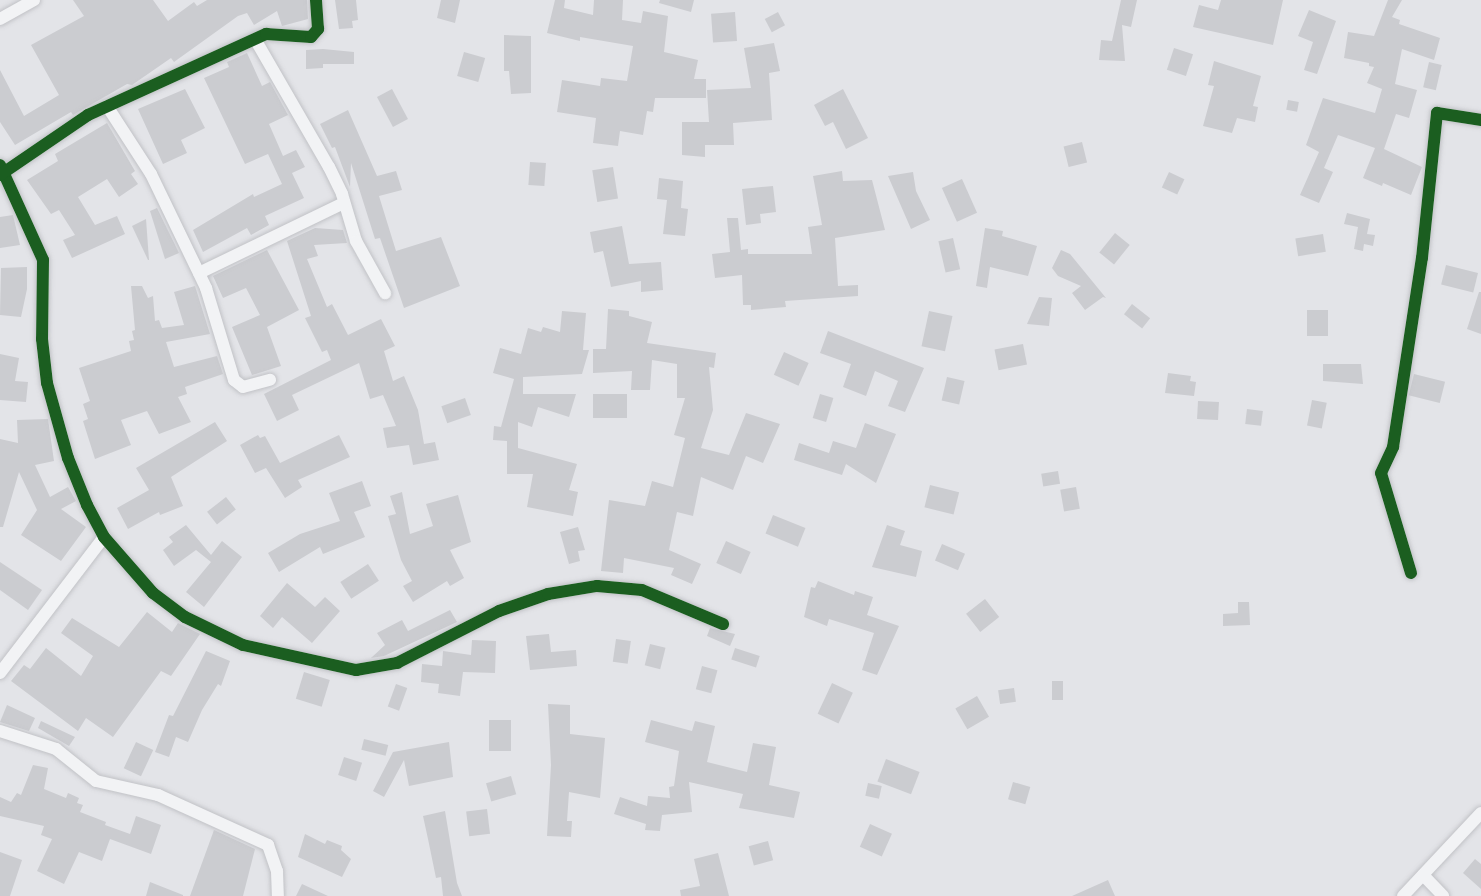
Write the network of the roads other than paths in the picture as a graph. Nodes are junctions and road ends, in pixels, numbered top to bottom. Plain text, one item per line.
1 (34, 0) edge
2 (316, 0) edge
3 (0, 19) edge
4 (255, 39) junction
5 (107, 106) junction
6 (1481, 120) edge
7 (1, 170) edge
8 (344, 203) junction
9 (199, 273) junction
10 (385, 293) dead end
11 (270, 380) dead end
12 (104, 537) junction
13 (1411, 573) dead end
14 (723, 624) dead end
15 (0, 673) edge
16 (0, 731) edge
17 (1481, 813) edge
18 (1423, 875) junction
19 (278, 896) edge
20 (1403, 896) edge
21 (1443, 896) edge

1 - 3 street
2 - 4 street
4 - 5 street
4 - 8 street
5 - 7 street
5 - 9 street
6 - 13 street
7 - 12 street
8 - 9 street
8 - 10 street
9 - 11 street
12 - 14 street
12 - 15 street
16 - 19 street
17 - 18 street
18 - 20 street
18 - 21 street

